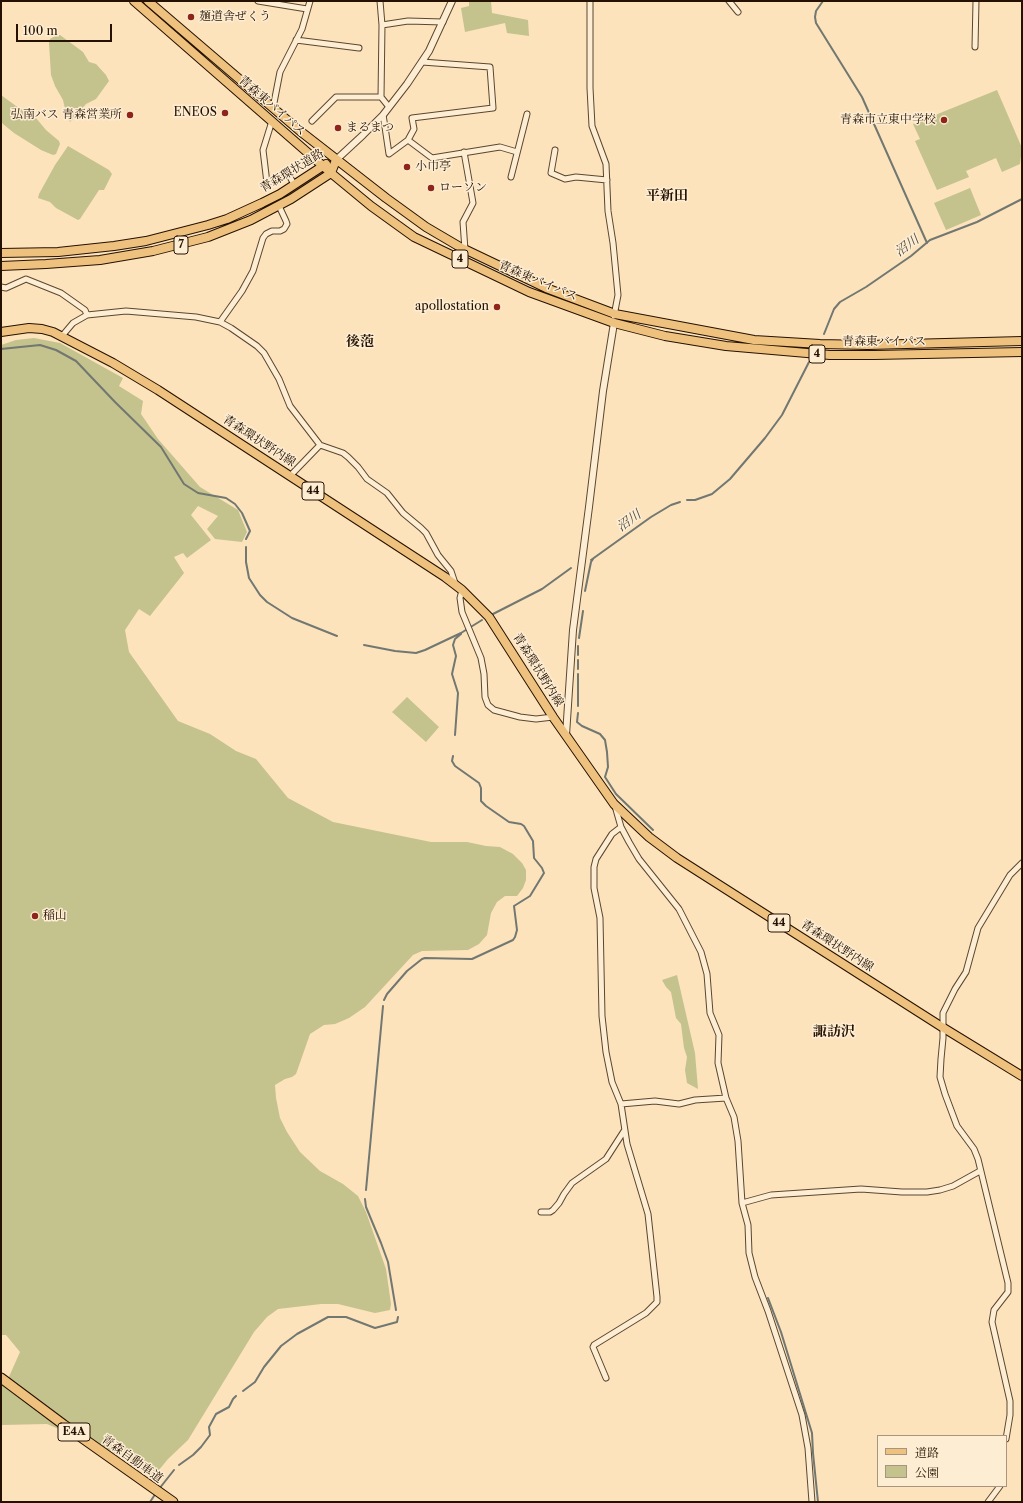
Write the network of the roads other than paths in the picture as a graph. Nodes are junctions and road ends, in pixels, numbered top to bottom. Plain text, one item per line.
1 (134, 1) edge
2 (148, 1) edge
3 (258, 1) edge
4 (310, 1) edge
5 (380, 1) edge
6 (452, 1) edge
7 (590, 1) edge
8 (729, 1) edge
9 (976, 1) edge
10 (307, 9) junction
11 (738, 12) dead end
12 (442, 22) junction
13 (382, 24) junction
14 (296, 40) junction
15 (975, 47) dead end
16 (358, 48) dead end
17 (422, 62) junction
18 (381, 97) junction
19 (389, 107) junction
20 (273, 108) junction
21 (527, 114) dead end
22 (382, 115) junction
23 (272, 121) junction
24 (312, 121) dead end
25 (408, 140) junction
26 (555, 150) dead end
27 (464, 152) junction
28 (517, 152) junction
29 (336, 160) junction
30 (323, 166) junction
31 (330, 173) junction
32 (511, 177) dead end
33 (607, 180) junction
34 (294, 184) junction
35 (279, 206) junction
36 (465, 250) junction
37 (1, 253) edge
38 (1, 266) edge
39 (1, 287) edge
40 (615, 314) junction
41 (87, 315) junction
42 (220, 322) junction
43 (614, 323) junction
44 (1, 332) edge
45 (62, 336) junction
46 (1022, 341) edge
47 (1022, 352) edge
48 (320, 445) junction
49 (290, 476) junction
50 (458, 587) junction
51 (553, 717) junction
52 (566, 735) junction
53 (614, 804) junction
54 (621, 827) junction
55 (1022, 863) edge
56 (942, 1027) junction
57 (1022, 1076) edge
58 (726, 1098) junction
59 (621, 1104) junction
60 (624, 1130) junction
61 (980, 1171) junction
62 (742, 1202) junction
63 (541, 1212) dead end
64 (1, 1378) edge
65 (606, 1378) dead end
66 (1007, 1435) edge
67 (999, 1487) edge
68 (172, 1502) edge
69 (812, 1502) edge
70 (988, 1502) edge

1 - 23 main road, 青森東バイパス / 4
2 - 20 main road, 青森東バイパス / 4
3 - 10 street
4 - 10 street
5 - 13 street
6 - 12 street
7 - 33 street
8 - 11 street
9 - 15 street
10 - 14 street
12 - 13 street
12 - 17 street
13 - 18 street
14 - 16 street
14 - 20 street
17 - 19 street
17 - 25 street
18 - 19 street
18 - 24 street
19 - 22 street
20 - 29 main road, 青森東バイパス / 4
21 - 28 street
22 - 25 street
22 - 29 street
23 - 30 main road, 青森東バイパス / 4
23 - 34 street
25 - 27 street
26 - 33 street
27 - 28 street
27 - 36 street
28 - 32 street
29 - 30 main road, 青森環状道路 / 7
29 - 31 main road, 青森環状道路
29 - 36 main road, 青森東バイパス / 4
30 - 31 main road, 青森東バイパス / 4
30 - 34 main road, 青森環状道路 / 7
31 - 35 main road, 青森環状道路 / 7
31 - 43 main road, 青森東バイパス / 4
33 - 40 street
34 - 37 main road, 青森環状道路 / 7
35 - 38 main road, 青森環状道路 / 7
35 - 42 street
36 - 40 main road, 青森東バイパス / 4
39 - 41 street
40 - 43 street
40 - 46 main road, 青森東バイパス / 4
41 - 42 street
41 - 45 street
42 - 48 street
43 - 47 main road, 青森東バイパス / 4
43 - 52 street
44 - 45 main road, 青森環状野内線 / 44
45 - 49 main road, 青森環状野内線 / 44
48 - 49 street
48 - 50 street
49 - 50 main road, 青森環状野内線 / 44
50 - 51 main road, 青森環状野内線 / 44
50 - 51 street
51 - 52 main road, 青森環状野内線 / 44
52 - 53 main road, 青森環状野内線 / 44
53 - 54 street
53 - 56 main road, 青森環状野内線 / 44
54 - 58 street
54 - 59 street
55 - 56 street
56 - 57 main road, 青森環状野内線 / 44
56 - 61 street
58 - 59 street
58 - 62 street
59 - 60 street
60 - 63 street
60 - 65 street
61 - 62 street
61 - 66 street
62 - 69 street
64 - 68 highway, 青森自動車道 / E4A
67 - 70 street

